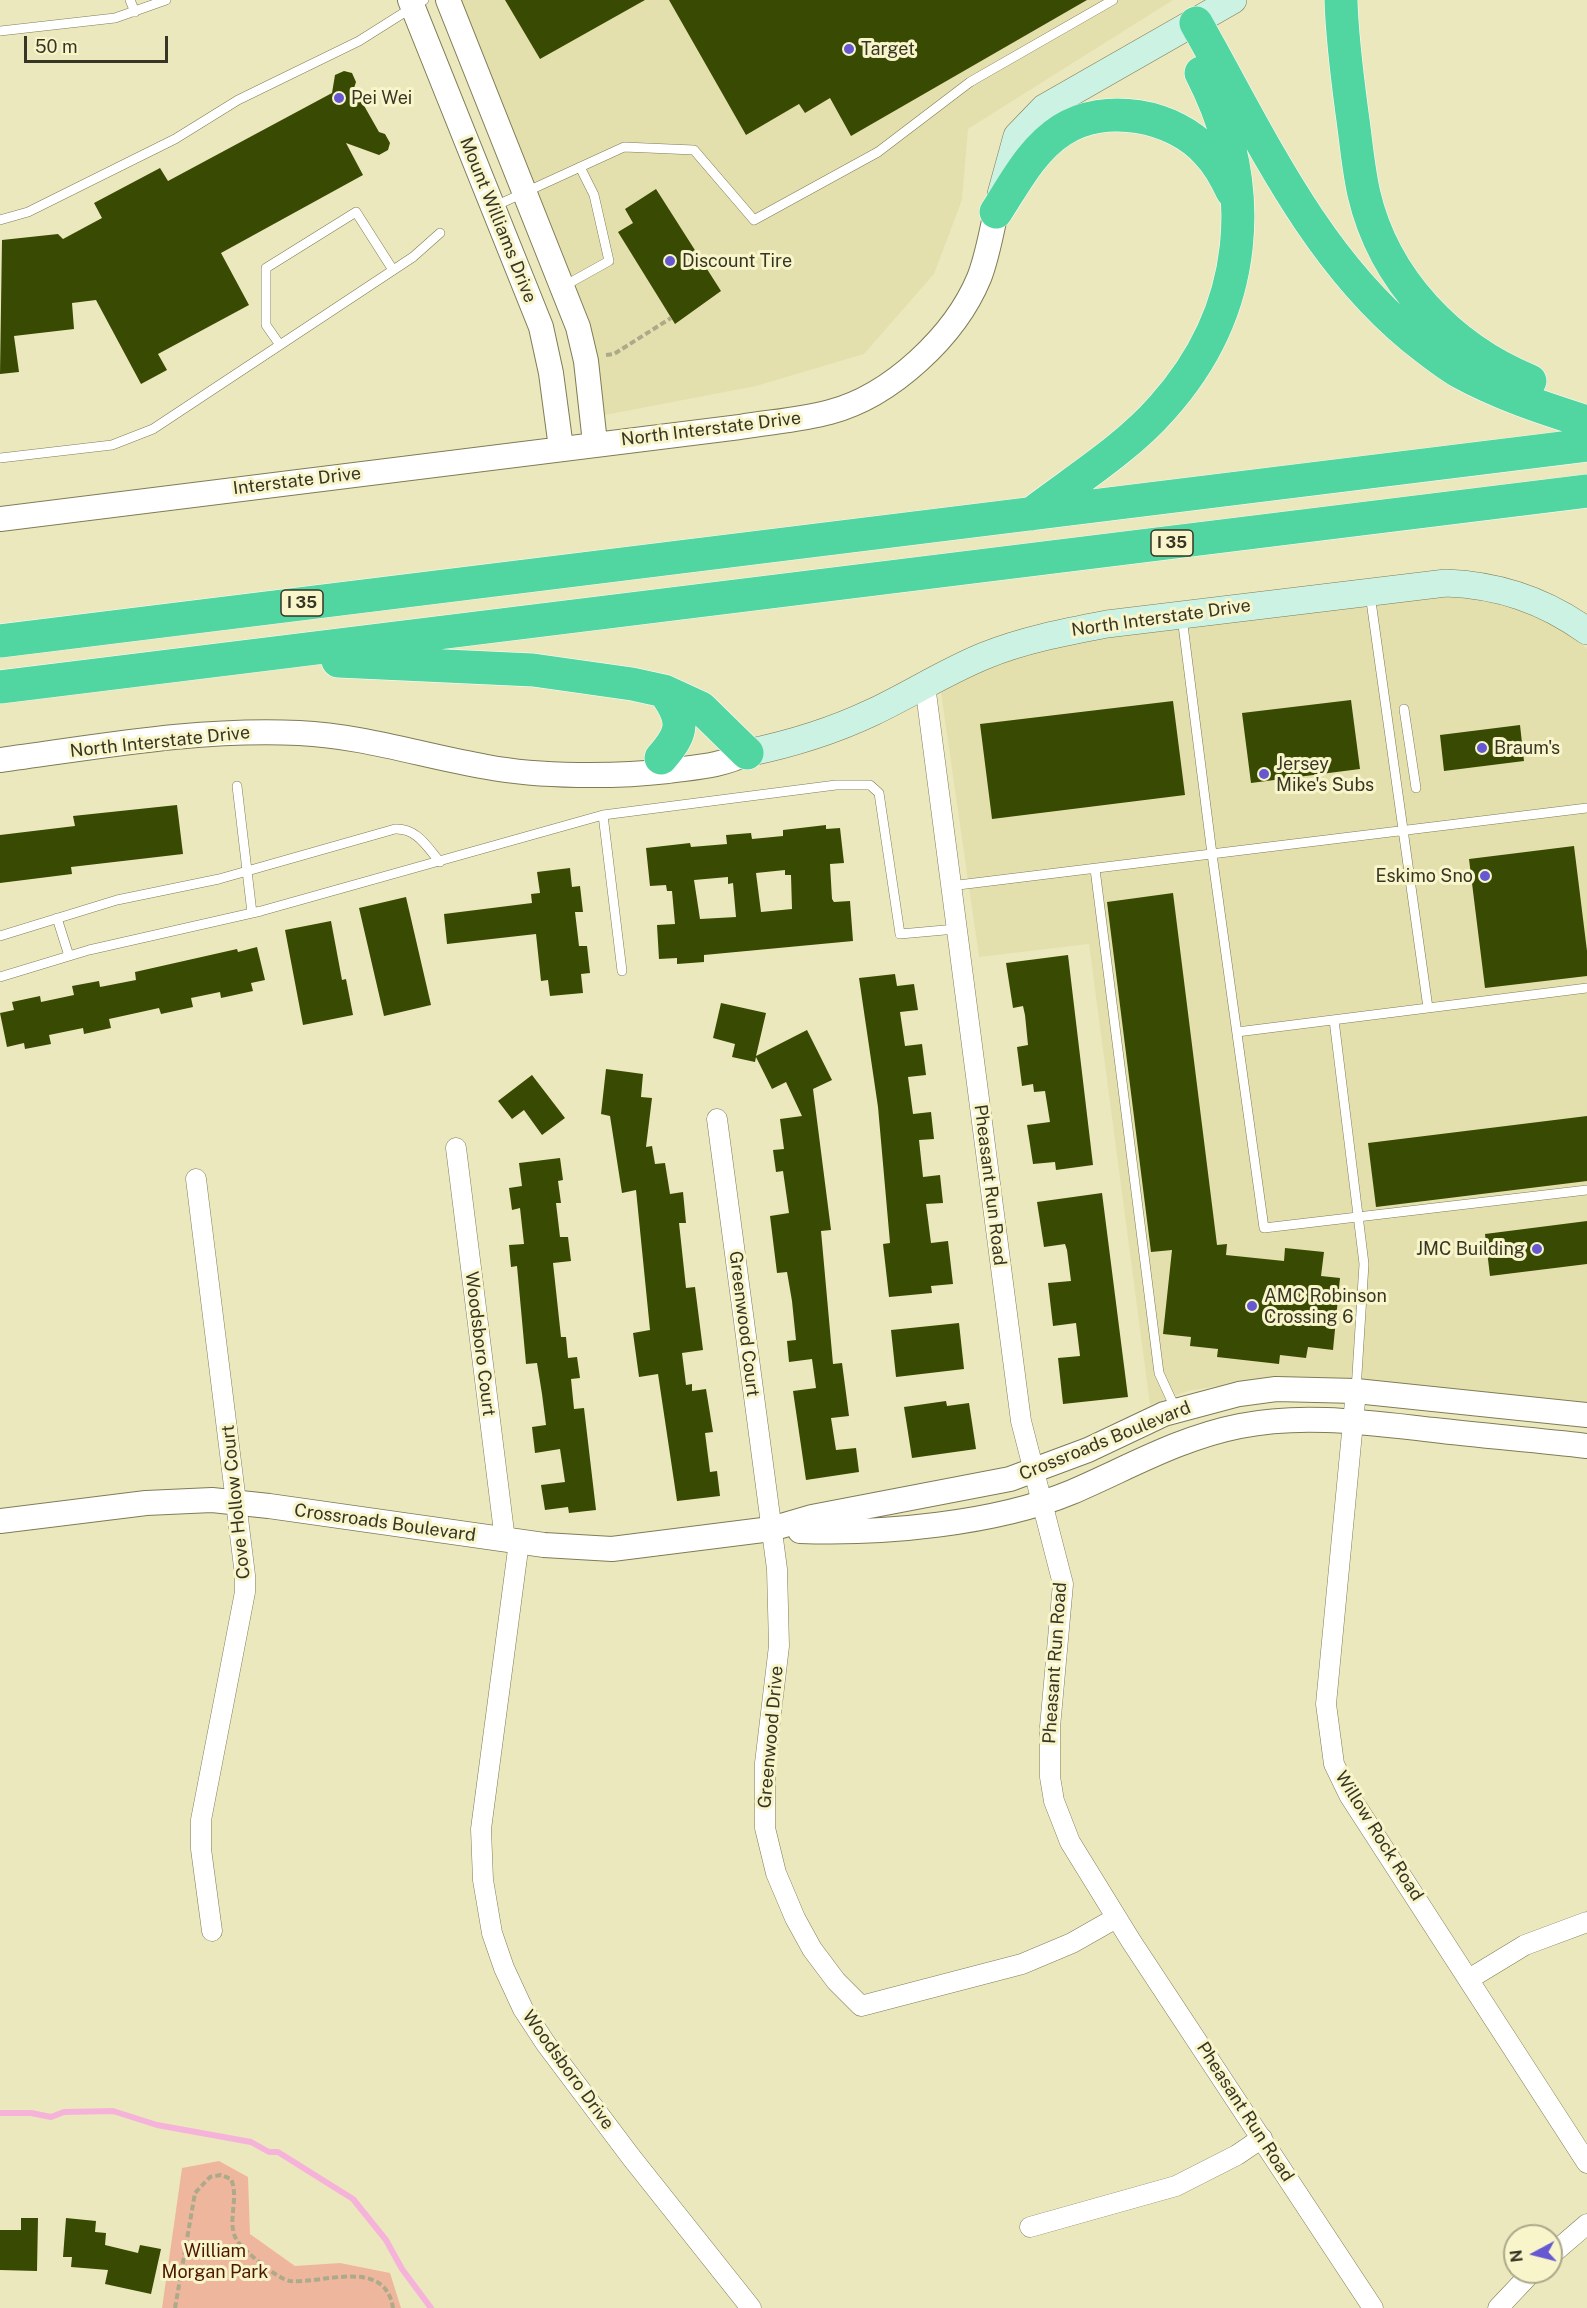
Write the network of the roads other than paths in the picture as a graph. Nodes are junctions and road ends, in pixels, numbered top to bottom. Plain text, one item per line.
1 (130, 0) edge
2 (166, 0) edge
3 (448, 0) edge
4 (1113, 0) edge
5 (1233, 0) edge
6 (1341, 0) edge
7 (416, 2) edge
8 (135, 12) junction
9 (1188, 27) junction
10 (0, 31) edge
11 (580, 166) junction
12 (525, 190) junction
13 (492, 207) junction
14 (1239, 207) junction
15 (996, 212) junction
16 (0, 220) edge
17 (440, 233) dead end
18 (393, 270) junction
19 (564, 286) junction
20 (280, 345) junction
21 (1587, 412) edge
22 (1587, 422) edge
23 (595, 443) junction
24 (1587, 444) edge
25 (561, 448) junction
26 (0, 458) edge
27 (1587, 491) edge
28 (1030, 514) junction
29 (0, 519) edge
30 (1370, 591) junction
31 (1182, 614) junction
32 (1587, 632) edge
33 (0, 641) edge
34 (249, 657) junction
35 (925, 685) junction
36 (0, 687) edge
37 (664, 691) junction
38 (1404, 709) dead end
39 (747, 753) junction
40 (661, 758) junction
41 (0, 760) edge
42 (569, 773) junction
43 (237, 786) dead end
44 (1416, 788) dead end
45 (1587, 808) edge
46 (603, 815) junction
47 (1403, 831) junction
48 (1212, 854) junction
49 (440, 862) junction
50 (1095, 869) junction
51 (247, 871) junction
52 (950, 886) junction
53 (252, 913) junction
54 (57, 918) junction
55 (956, 929) junction
56 (0, 936) edge
57 (69, 956) junction
58 (622, 971) dead end
59 (0, 977) edge
60 (1587, 988) edge
61 (1428, 1008) junction
62 (1334, 1020) junction
63 (1237, 1032) junction
64 (717, 1119) dead end
65 (456, 1148) dead end
66 (196, 1179) dead end
67 (1587, 1190) edge
68 (1359, 1218) junction
69 (1356, 1391) junction
70 (1176, 1410) junction
71 (1587, 1415) edge
72 (1353, 1422) junction
73 (1515, 1423) junction
74 (1587, 1446) edge
75 (1034, 1470) junction
76 (1042, 1501) junction
77 (237, 1503) junction
78 (0, 1521) edge
79 (771, 1529) junction
80 (512, 1541) junction
81 (1116, 1918) junction
82 (1587, 1922) edge
83 (212, 1931) dead end
84 (1469, 1979) junction
85 (1262, 2138) junction
86 (1587, 2163) edge
87 (1587, 2224) edge
88 (1030, 2227) dead end
89 (1563, 2245) edge
90 (1521, 2284) edge
91 (751, 2308) edge
92 (1373, 2308) edge
93 (1498, 2308) edge

1 - 8 lane
2 - 8 lane
3 - 12 street, Mount Williams Drive
4 - 11 lane
5 - 9 main road, North Interstate Drive
6 - 21 highway
7 - 13 street, Mount Williams Drive
7 - 16 lane
8 - 10 lane
9 - 14 highway
9 - 15 main road, North Interstate Drive
9 - 22 highway
11 - 12 lane
11 - 19 lane
12 - 13 lane
12 - 19 street, Mount Williams Drive
13 - 25 street, Mount Williams Drive
14 - 15 highway
14 - 28 highway
15 - 23 street, North Interstate Drive
17 - 18 lane
18 - 20 lane
18 - 20 lane
19 - 23 street, Mount Williams Drive
20 - 26 lane
23 - 25 street, Interstate Drive
24 - 28 highway, I 35
25 - 29 street, Interstate Drive
27 - 34 highway, I 35
28 - 33 highway, I 35
30 - 31 main road, North Interstate Drive
30 - 32 main road, North Interstate Drive
30 - 47 lane
31 - 35 main road, North Interstate Drive
31 - 48 lane
34 - 36 highway, I 35
34 - 37 highway
35 - 39 main road, North Interstate Drive
35 - 52 street, Pheasant Run Road
37 - 39 highway
37 - 40 highway
38 - 44 lane
39 - 40 street, North Interstate Drive
39 - 42 street, North Interstate Drive
40 - 42 street, North Interstate Drive
41 - 42 street, North Interstate Drive
43 - 51 lane
45 - 47 lane
46 - 49 lane
46 - 55 lane
46 - 58 lane
47 - 48 lane
47 - 61 lane
48 - 50 lane
48 - 63 lane
49 - 51 lane
49 - 53 lane
50 - 52 lane
50 - 70 lane
51 - 53 lane
51 - 54 lane
52 - 55 street, Pheasant Run Road
53 - 57 lane
54 - 56 lane
54 - 57 lane
55 - 75 street, Pheasant Run Road
57 - 59 lane
60 - 61 lane
61 - 62 lane
62 - 63 lane
62 - 68 lane
63 - 68 lane
64 - 79 street, Greenwood Court
65 - 80 street, Woodsboro Court
66 - 77 street, Cove Hollow Court
67 - 68 lane
68 - 69 lane
69 - 70 street, Crossroads Boulevard
69 - 72 street, Willow Rock Road
69 - 73 street, Crossroads Boulevard
70 - 75 street, Crossroads Boulevard
71 - 73 street, Crossroads Boulevard
72 - 73 street, Crossroads Boulevard
72 - 76 street, Crossroads Boulevard
72 - 84 street, Willow Rock Road
73 - 74 street, Crossroads Boulevard
75 - 76 street, Pheasant Run Road
75 - 79 street, Crossroads Boulevard
76 - 79 street, Crossroads Boulevard
76 - 81 street, Pheasant Run Road
77 - 78 street, Crossroads Boulevard
77 - 80 street, Crossroads Boulevard
77 - 83 street, Cove Hollow Court
79 - 80 street, Crossroads Boulevard
79 - 81 street, Greenwood Drive
80 - 91 street, Woodsboro Drive
81 - 85 street, Pheasant Run Road
82 - 84 street
84 - 86 street, Willow Rock Road
85 - 88 street
85 - 92 street, Pheasant Run Road
87 - 89 street
90 - 93 street

